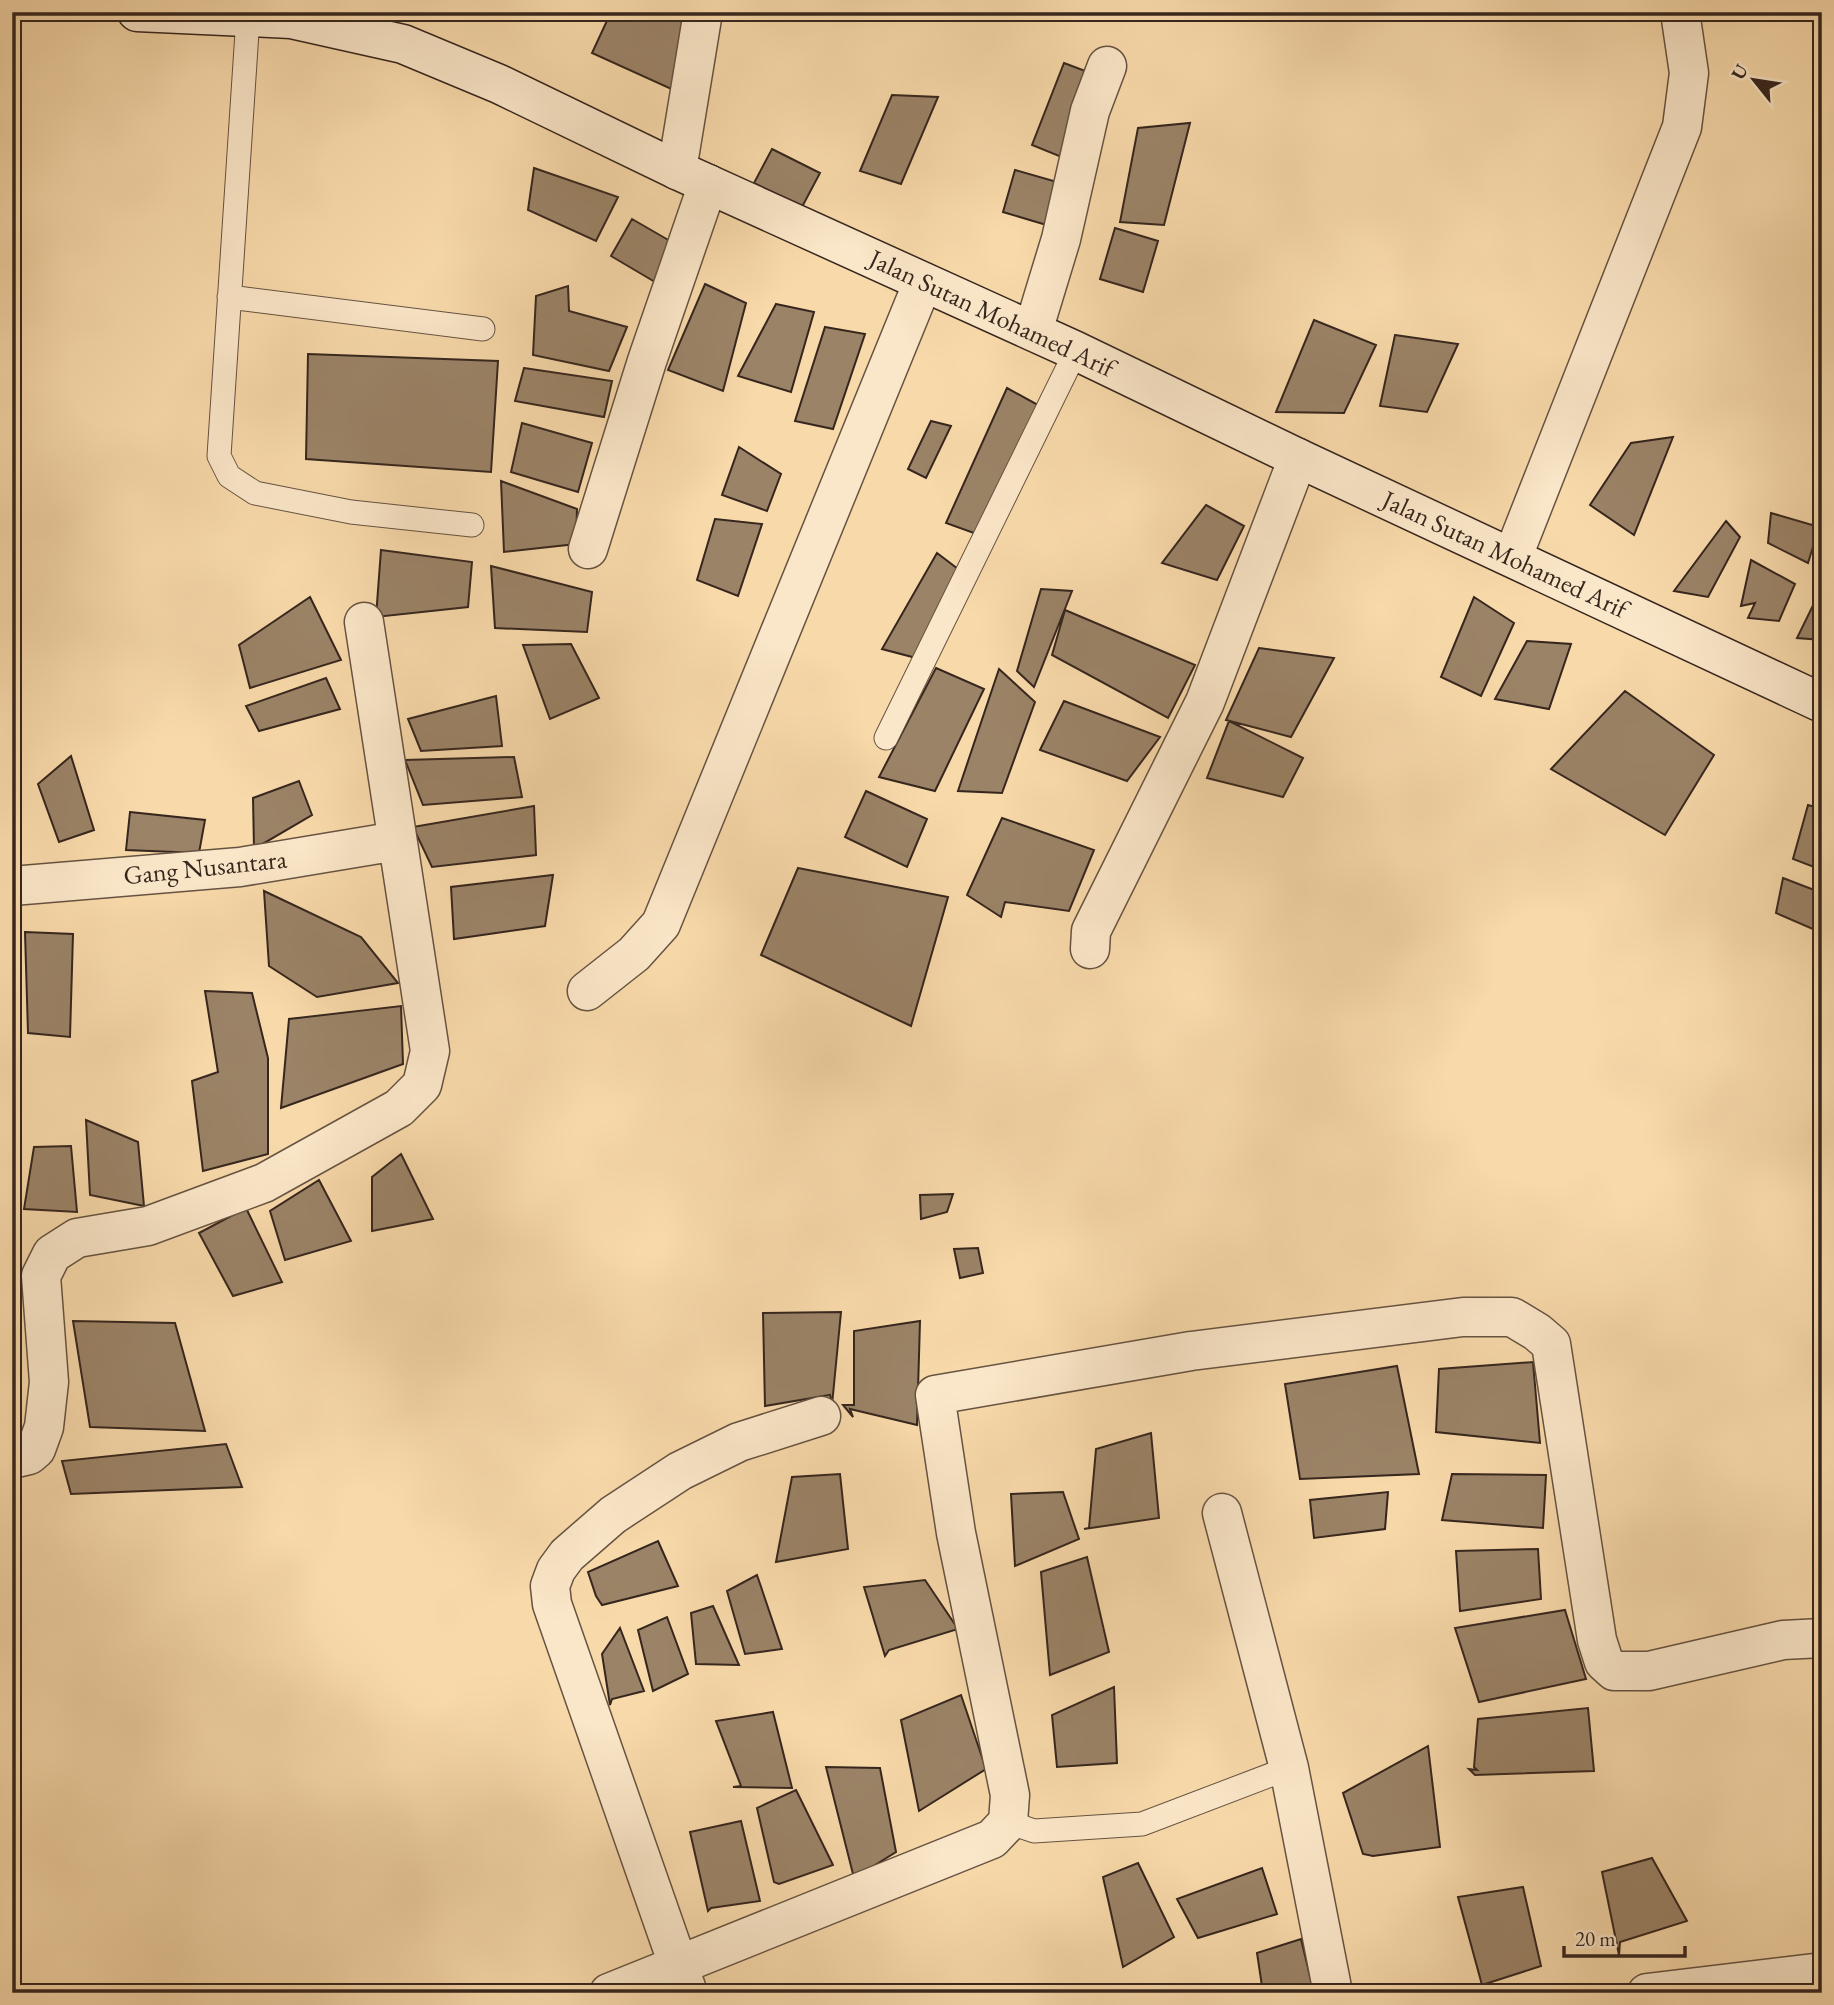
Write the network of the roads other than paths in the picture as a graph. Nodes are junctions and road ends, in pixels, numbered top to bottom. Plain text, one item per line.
1 (137, 12) edge
2 (703, 12) edge
3 (1680, 12) edge
4 (248, 18) junction
5 (1107, 66) dead end
6 (692, 177) junction
7 (923, 282) junction
8 (229, 297) junction
9 (483, 329) dead end
10 (1033, 331) junction
11 (1076, 351) junction
12 (1298, 458) junction
13 (472, 525) dead end
14 (588, 549) dead end
15 (1513, 556) junction
16 (364, 622) dead end
17 (1822, 703) edge
18 (886, 737) dead end
19 (397, 841) junction
20 (12, 887) edge
21 (1090, 948) dead end
22 (587, 991) dead end
23 (821, 1416) dead end
24 (12, 1459) edge
25 (1222, 1513) dead end
26 (1822, 1638) edge
27 (1289, 1768) junction
28 (1008, 1822) junction
29 (1822, 1972) edge
30 (683, 1979) edge
31 (609, 1993) edge
32 (1333, 1993) edge
33 (1647, 1993) edge

1 - 4 street, Jalan Sutan Mohamed Arif
2 - 6 street
3 - 15 street
4 - 6 street, Jalan Sutan Mohamed Arif
4 - 8 lane
5 - 10 street
6 - 7 street, Jalan Sutan Mohamed Arif
6 - 14 street
7 - 10 street, Jalan Sutan Mohamed Arif
7 - 22 street
8 - 9 lane
8 - 13 lane
10 - 11 street, Jalan Sutan Mohamed Arif
11 - 12 street, Jalan Sutan Mohamed Arif
11 - 18 lane
12 - 15 street, Jalan Sutan Mohamed Arif
12 - 21 street
15 - 17 street, Jalan Sutan Mohamed Arif
16 - 19 street
19 - 20 street, Gang Nusantara
19 - 24 street
23 - 30 street
25 - 27 street
26 - 28 street
27 - 28 lane
27 - 32 street
28 - 30 street
29 - 33 street
30 - 31 street

